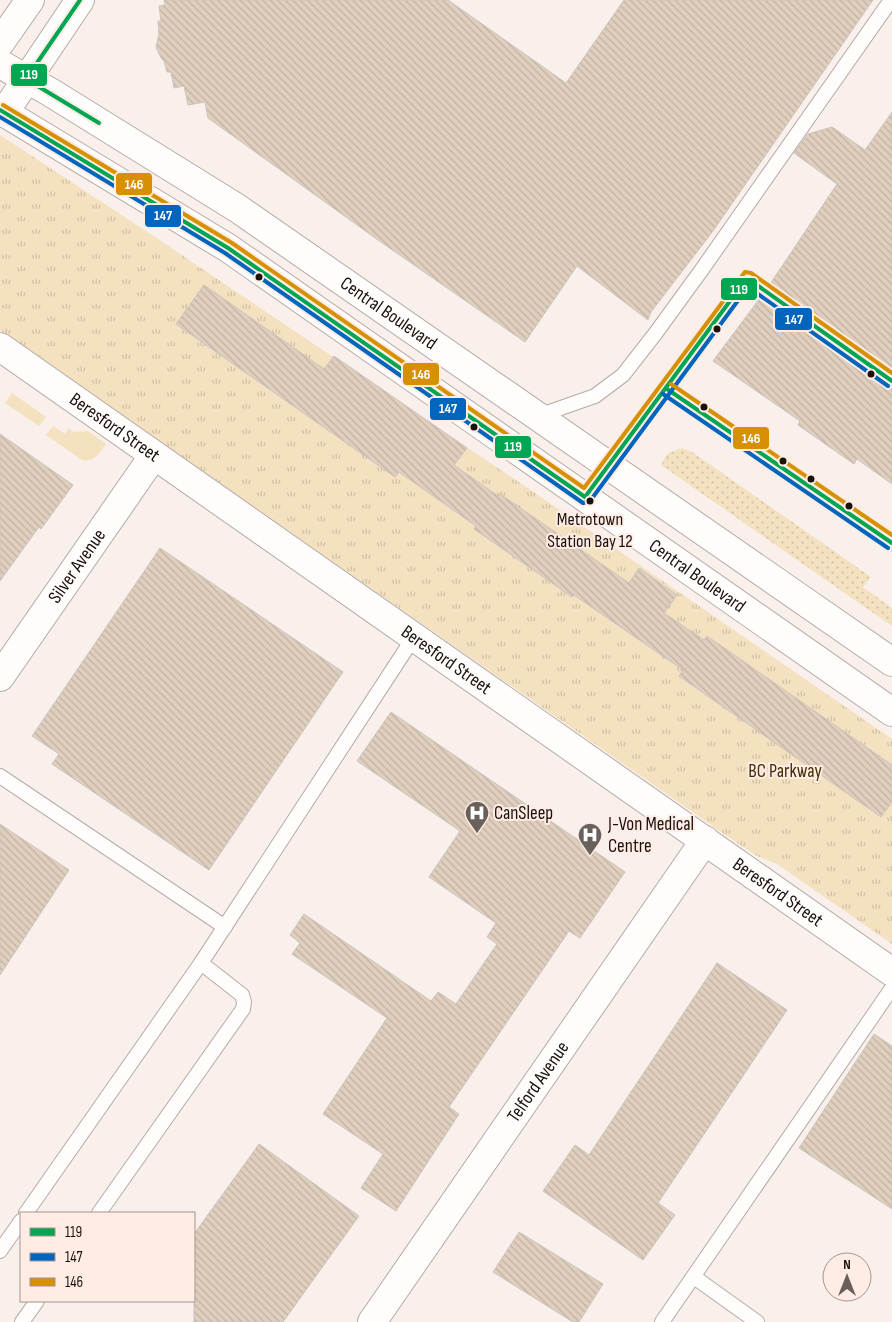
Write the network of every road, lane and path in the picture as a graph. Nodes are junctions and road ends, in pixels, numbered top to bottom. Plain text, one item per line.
1 (30, 0) edge
2 (80, 0) edge
3 (891, 0) edge
4 (0, 43) edge
5 (0, 64) edge
6 (26, 79) junction
7 (2, 111) edge
8 (337, 277) junction
9 (765, 291) dead end
10 (314, 308) junction
11 (0, 347) edge
12 (667, 390) junction
13 (538, 416) junction
14 (154, 455) junction
15 (609, 466) junction
16 (586, 497) junction
17 (892, 543) edge
18 (414, 637) junction
19 (892, 662) edge
20 (0, 677) edge
21 (892, 712) edge
22 (0, 776) edge
23 (705, 840) junction
24 (225, 927) junction
25 (201, 963) junction
26 (892, 972) edge
27 (892, 988) edge
28 (27, 1212) edge
29 (100, 1212) edge
30 (20, 1222) edge
31 (0, 1251) edge
32 (694, 1278) junction
33 (37, 1302) edge
34 (22, 1322) edge
35 (372, 1322) edge
36 (662, 1322) edge
37 (757, 1322) edge

1 - 4 street
2 - 6 street
3 - 13 lane
5 - 6 street, Central Boulevard
6 - 7 street
6 - 8 street, Central Boulevard
7 - 10 street, Central Boulevard
8 - 10 street
8 - 13 street, Central Boulevard
9 - 12 lane
10 - 16 street, Central Boulevard
11 - 14 street, Beresford Street
12 - 15 lane
12 - 17 lane
13 - 15 street, Central Boulevard
14 - 18 street, Beresford Street
14 - 20 street, Silver Avenue
15 - 16 lane
15 - 19 street, Central Boulevard
16 - 21 street, Central Boulevard
18 - 23 street, Beresford Street
18 - 24 lane
22 - 24 lane
23 - 26 street, Beresford Street
23 - 35 street, Telford Avenue
24 - 25 lane
25 - 28 lane
25 - 29 lane
27 - 32 lane
30 - 31 lane
32 - 36 lane
32 - 37 lane
33 - 34 lane

